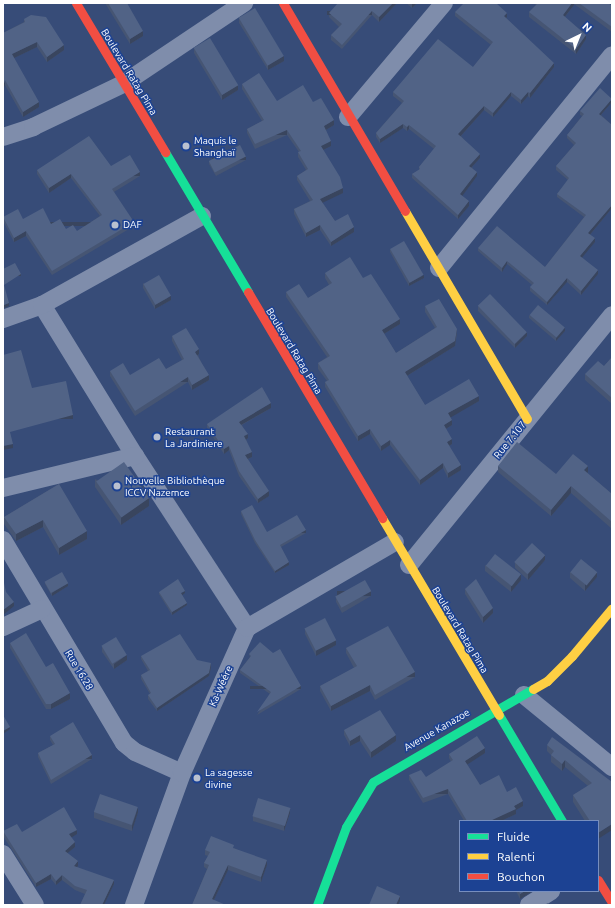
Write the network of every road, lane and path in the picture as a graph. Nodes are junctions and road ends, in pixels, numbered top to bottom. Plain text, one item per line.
1 (76, 3) edge
2 (244, 3) edge
3 (283, 3) edge
4 (444, 3) edge
5 (612, 55) edge
6 (123, 84) junction
7 (348, 117) junction
8 (3, 137) edge
9 (202, 216) junction
10 (439, 268) junction
11 (42, 305) junction
12 (612, 315) edge
13 (3, 320) edge
14 (527, 420) junction
15 (135, 456) junction
16 (3, 488) edge
17 (3, 540) edge
18 (395, 542) junction
19 (408, 565) junction
20 (42, 608) junction
21 (612, 608) edge
22 (3, 627) edge
23 (247, 628) junction
24 (524, 695) junction
25 (494, 710) junction
26 (612, 767) edge
27 (182, 773) junction
28 (561, 820) edge
29 (3, 854) edge
30 (599, 882) edge
31 (549, 892) edge
32 (612, 902) edge
33 (35, 905) edge
34 (134, 905) edge
35 (317, 905) edge
36 (529, 905) edge

1 - 6 street, Boulevard Ratag Pima
2 - 6 street
3 - 7 street
4 - 7 street
5 - 10 street
6 - 8 street
6 - 9 street, Boulevard Ratag Pima
7 - 10 street
9 - 11 street
9 - 18 street, Boulevard Ratag Pima
10 - 14 street
11 - 13 street
11 - 15 street
12 - 14 street, Rue 7.107
14 - 19 street, Rue 7.107
15 - 16 street
15 - 23 street
17 - 20 street, Rue 16.28
18 - 19 street, Boulevard Ratag Pima
18 - 23 street
19 - 25 street, Boulevard Ratag Pima
20 - 22 street
20 - 27 street, Rue 16.28
21 - 24 street, Avenue Kanazoe
23 - 27 street, Ka-Wéére
24 - 25 street, Avenue Kanazoe
24 - 26 street
25 - 28 street, Boulevard Ratag Pima
25 - 35 street, Avenue Kanazoe
27 - 34 street, Ka-Wéére
29 - 33 street
30 - 32 street
31 - 36 street

